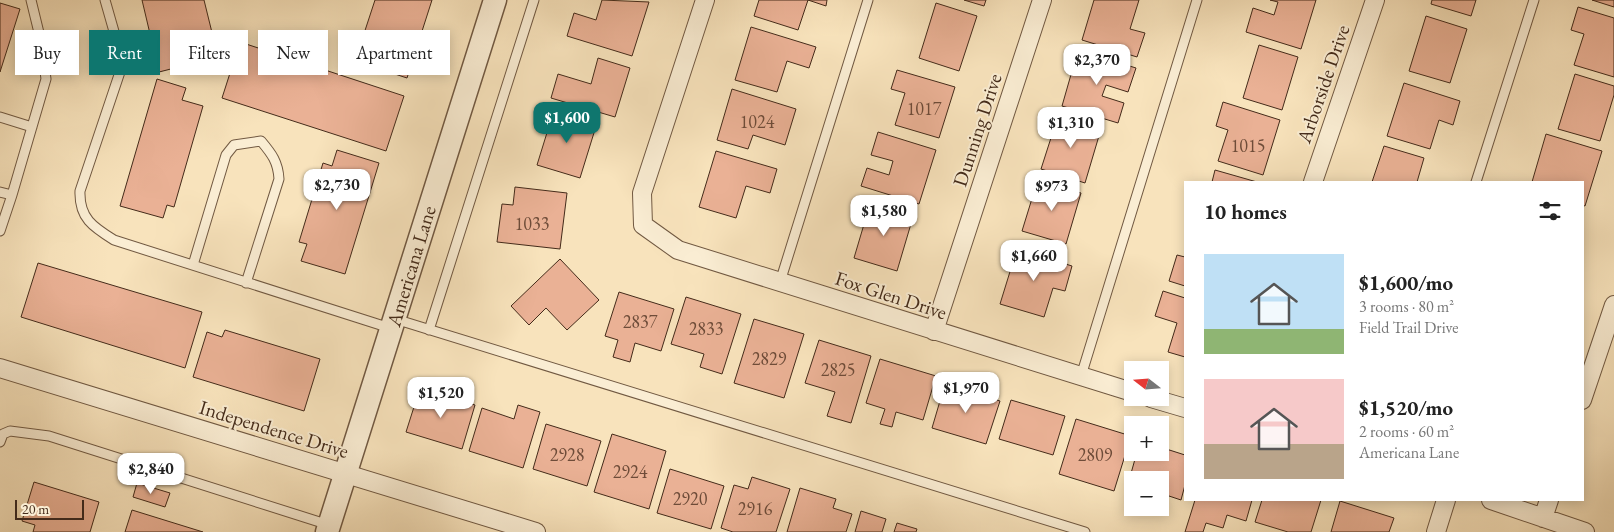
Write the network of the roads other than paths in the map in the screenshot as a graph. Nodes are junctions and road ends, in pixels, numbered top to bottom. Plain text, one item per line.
1 (31, 0) edge
2 (105, 0) edge
3 (495, 0) edge
4 (534, 0) edge
5 (705, 0) edge
6 (868, 0) edge
7 (1042, 0) edge
8 (1197, 0) edge
9 (1375, 0) edge
10 (1534, 0) edge
11 (0, 117) edge
12 (32, 127) junction
13 (1312, 181) edge
14 (1476, 181) edge
15 (0, 192) edge
16 (12, 195) junction
17 (0, 231) edge
18 (193, 266) junction
19 (780, 282) junction
20 (246, 283) junction
21 (1614, 305) edge
22 (393, 324) junction
23 (429, 330) junction
24 (934, 331) junction
25 (0, 368) edge
26 (1081, 376) junction
27 (1124, 389) edge
28 (1584, 394) edge
29 (1169, 403) edge
30 (1184, 408) edge
31 (0, 442) edge
32 (345, 473) junction
33 (1446, 501) edge
34 (1495, 501) edge
35 (1549, 501) edge
36 (1544, 518) junction
37 (328, 528) edge
38 (536, 532) edge
39 (1085, 532) edge
40 (1436, 532) edge
41 (1585, 532) edge

1 - 12 lane
2 - 18 lane
3 - 22 street, Americana Lane
4 - 23 lane
5 - 19 street, Fox Glen Drive
6 - 19 lane
7 - 24 street, Dunning Drive
8 - 26 lane
9 - 13 street, Arborside Drive
10 - 14 lane
11 - 12 lane
12 - 16 lane
15 - 16 lane
16 - 17 lane
18 - 20 lane
18 - 20 lane
19 - 24 street, Fox Glen Drive
20 - 22 lane
21 - 28 street
22 - 23 lane
22 - 32 street, Americana Lane
23 - 39 lane
24 - 26 street, Fox Glen Drive
25 - 32 street, Independence Drive
26 - 27 street, Fox Glen Drive
29 - 30 street
31 - 37 lane
32 - 37 street, Americana Lane
32 - 38 street, Independence Drive
33 - 40 street
34 - 36 street
35 - 36 street
36 - 41 street

